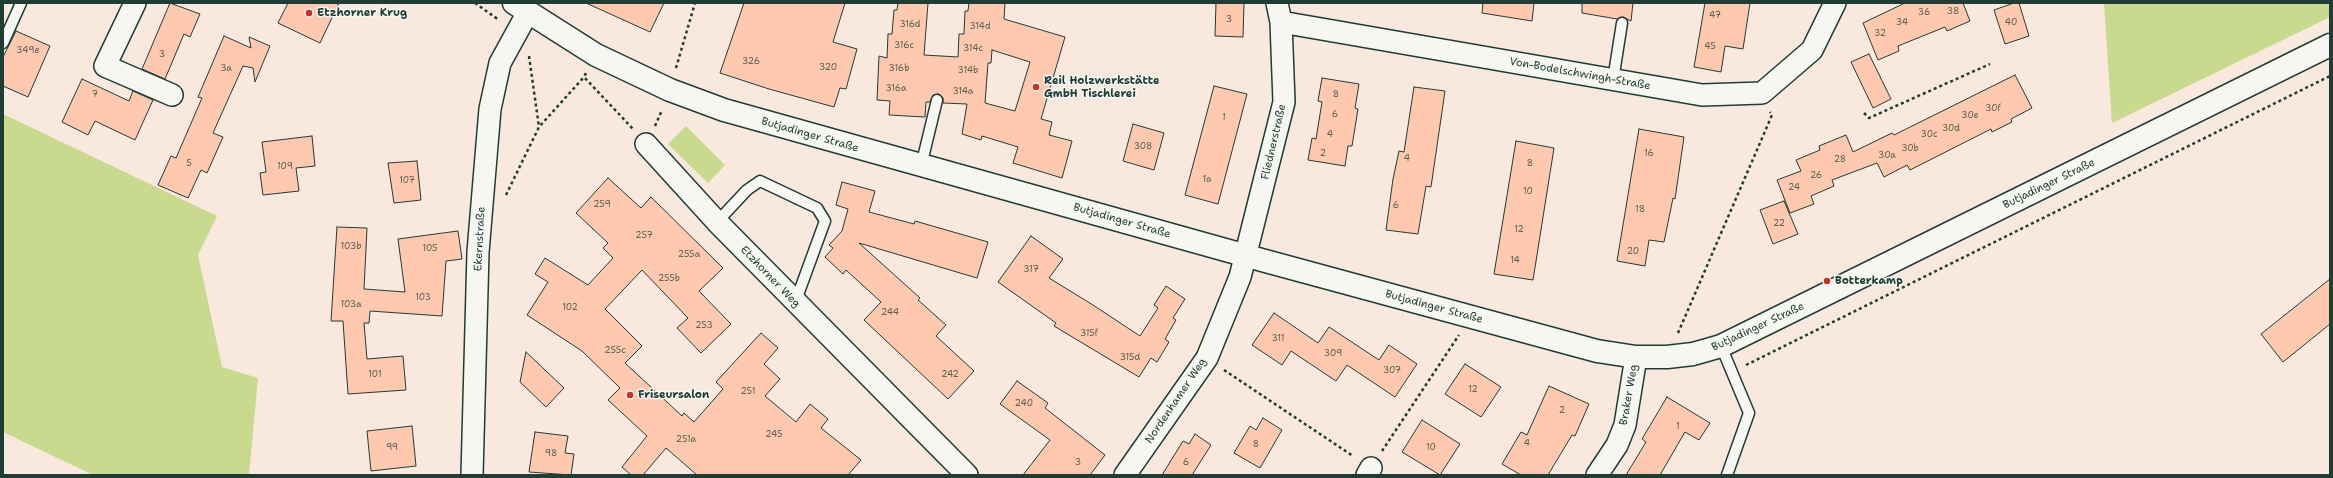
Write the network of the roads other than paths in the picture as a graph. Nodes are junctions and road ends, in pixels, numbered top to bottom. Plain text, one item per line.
1 (21, 3) edge
2 (135, 3) edge
3 (1835, 3) edge
4 (521, 8) edge
5 (1279, 13) edge
6 (1622, 23) dead end
7 (3, 43) edge
8 (2330, 45) edge
9 (1613, 80) junction
10 (172, 96) dead end
11 (937, 100) dead end
12 (646, 144) road end
13 (921, 166) junction
14 (717, 222) junction
15 (1247, 256) junction
16 (795, 303) junction
17 (1721, 346) junction
18 (1636, 357) junction
19 (472, 475) edge
20 (967, 475) edge
21 (1125, 475) edge
22 (1597, 475) edge
23 (1727, 475) edge

1 - 7 lane
2 - 10 street
3 - 9 street, Von-Bodelschwingh-Straße
4 - 13 street, Butjadinger Straße
4 - 19 street, Ekernstraße
5 - 9 street, Von-Bodelschwingh-Straße
5 - 15 street, Fliednerstraße
6 - 9 lane
8 - 17 street, Butjadinger Straße
11 - 13 lane
12 - 14 street, Etzhorner Weg
13 - 15 street, Butjadinger Straße
14 - 16 street, Etzhorner Weg
14 - 16 lane
15 - 18 street, Butjadinger Straße
15 - 21 street, Nordenhamer Weg
16 - 20 street, Etzhorner Weg
17 - 18 street, Butjadinger Straße
17 - 23 lane
18 - 22 street, Braker Weg

